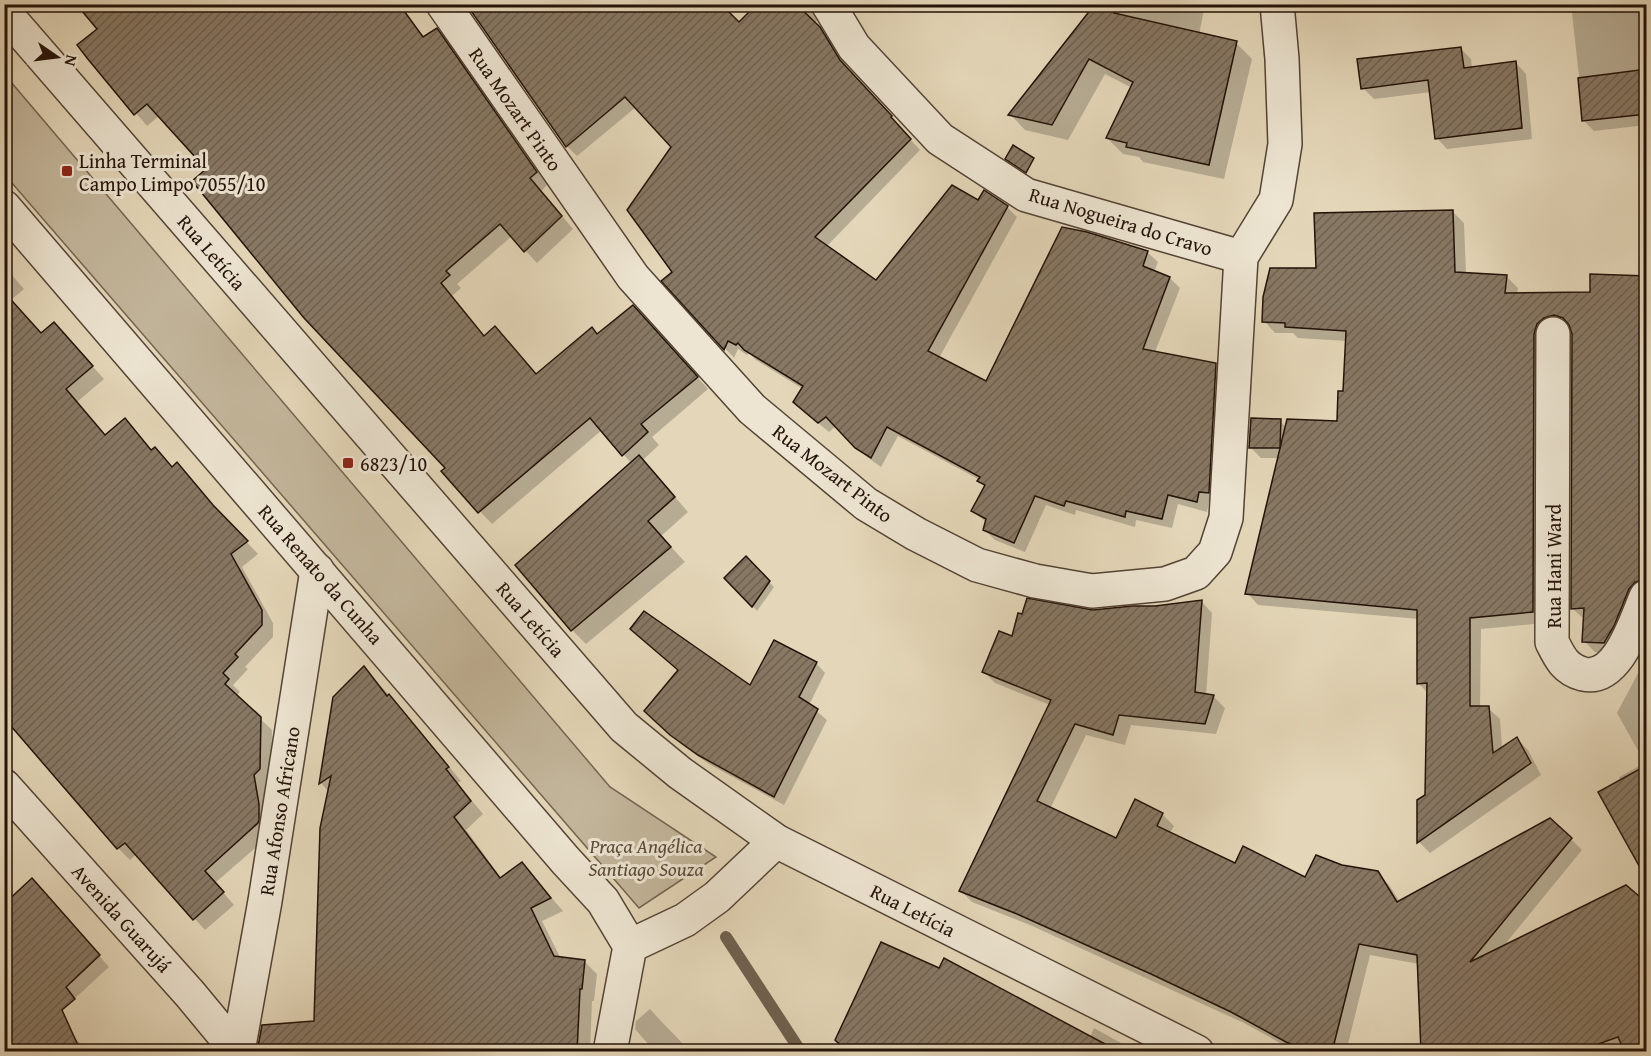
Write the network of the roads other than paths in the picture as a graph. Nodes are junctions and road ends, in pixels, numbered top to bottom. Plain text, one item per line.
1 (443, 4) edge
2 (828, 4) edge
3 (1277, 4) edge
4 (4, 12) edge
5 (4, 207) edge
6 (1240, 257) junction
7 (1553, 334) dead end
8 (317, 570) junction
9 (1647, 597) edge
10 (4, 786) edge
11 (776, 841) junction
12 (630, 945) junction
13 (238, 1051) edge
14 (610, 1052) edge
15 (1197, 1052) edge

1 - 6 street, Rua Mozart Pinto
2 - 6 street, Rua Nogueira do Cravo
3 - 6 street
4 - 11 street, Rua Letícia
5 - 8 street, Rua Renato da Cunha
7 - 9 street, Rua Hani Ward
8 - 12 street, Rua Renato da Cunha
8 - 13 street, Rua Afonso Africano
10 - 13 street, Avenida Guarujá
11 - 12 street
11 - 15 street, Rua Letícia
12 - 14 street

